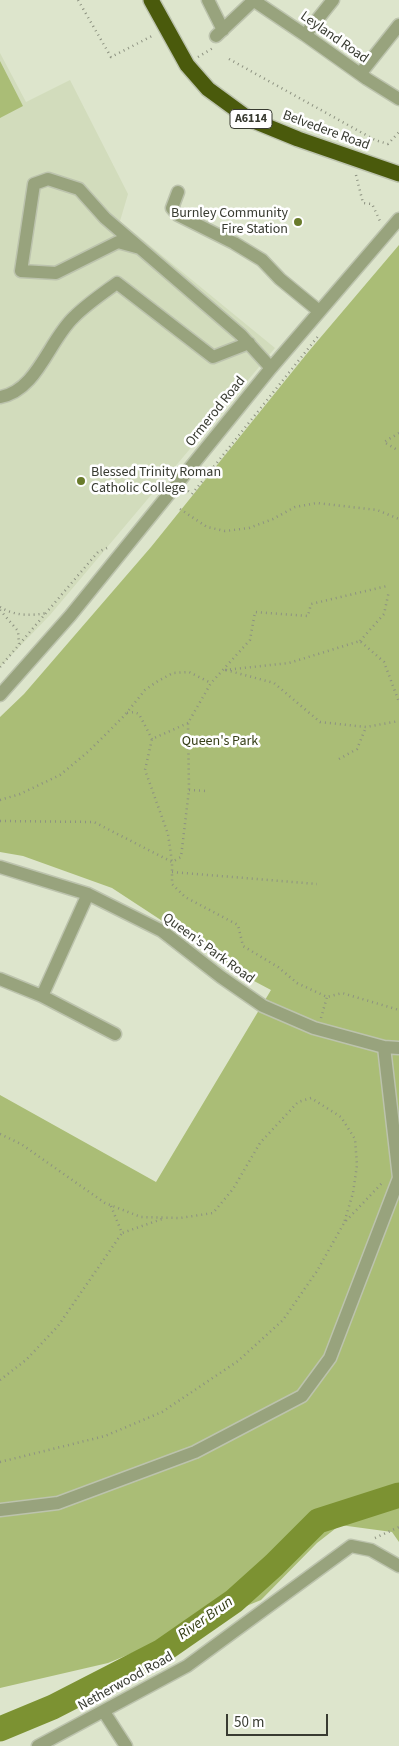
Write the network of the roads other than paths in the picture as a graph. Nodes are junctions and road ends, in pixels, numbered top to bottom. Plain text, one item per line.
1 (151, 0) edge
2 (208, 0) edge
3 (253, 0) edge
4 (333, 0) edge
5 (399, 25) edge
6 (305, 35) junction
7 (360, 74) junction
8 (399, 99) edge
9 (399, 174) edge
10 (178, 192) dead end
11 (399, 219) edge
12 (140, 248) junction
13 (318, 312) junction
14 (249, 343) junction
15 (271, 368) junction
16 (0, 397) edge
17 (0, 695) edge
18 (0, 867) edge
19 (88, 894) junction
20 (0, 979) edge
21 (42, 996) junction
22 (114, 1034) dead end
23 (384, 1047) junction
24 (399, 1048) edge
25 (0, 1510) edge
26 (399, 1566) edge
27 (104, 1712) junction
28 (38, 1746) edge
29 (126, 1746) edge

1 - 9 highway, Belvedere Road / A6114
2 - 3 street
3 - 6 street, Leyland Road
4 - 6 street
5 - 7 street
6 - 7 street, Leyland Road
7 - 8 street, Leyland Road
10 - 13 street
11 - 13 street, Ormerod Road
12 - 12 street
12 - 14 street
13 - 15 street, Ormerod Road
14 - 15 street
14 - 16 street
15 - 17 street, Ormerod Road
18 - 19 street, Queen's Park Road
19 - 21 street
19 - 23 street, Queen's Park Road
20 - 21 street
21 - 22 street
23 - 24 street, Queen's Park Road
23 - 25 street
26 - 27 street, Netherwood Road
27 - 28 street, Netherwood Road
27 - 29 street

